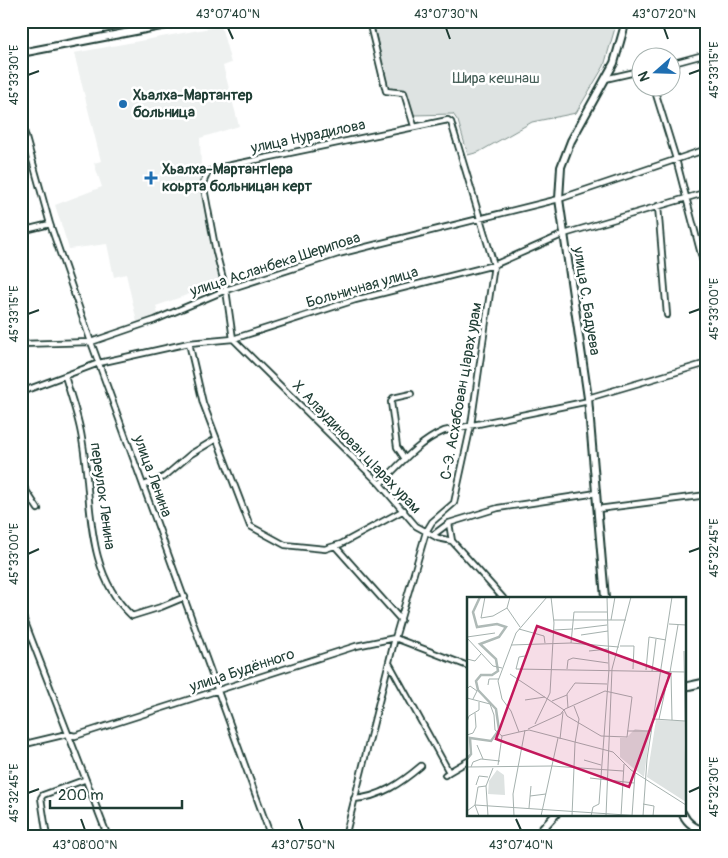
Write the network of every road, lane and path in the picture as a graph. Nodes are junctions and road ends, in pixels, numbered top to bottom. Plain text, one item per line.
1 (187, 21) edge
2 (369, 21) edge
3 (626, 21) edge
4 (704, 21) edge
5 (707, 33) edge
6 (21, 53) edge
7 (707, 54) edge
8 (680, 61) edge
9 (630, 73) edge
10 (605, 79) junction
11 (657, 98) edge
12 (21, 120) edge
13 (414, 126) junction
14 (29, 149) junction
15 (707, 149) edge
16 (21, 152) edge
17 (676, 159) junction
18 (707, 192) edge
19 (686, 198) junction
20 (559, 199) junction
21 (658, 206) junction
22 (481, 219) junction
23 (50, 224) junction
24 (21, 232) edge
25 (564, 234) junction
26 (494, 265) junction
27 (707, 277) edge
28 (226, 290) junction
29 (667, 315) dead end
30 (233, 339) junction
31 (91, 342) junction
32 (189, 342) junction
33 (21, 344) edge
34 (99, 363) junction
35 (707, 363) edge
36 (65, 376) junction
37 (21, 392) edge
38 (411, 394) dead end
39 (589, 400) junction
40 (471, 425) junction
41 (216, 439) junction
42 (405, 459) junction
43 (21, 483) edge
44 (380, 484) junction
45 (144, 485) junction
46 (597, 493) junction
47 (707, 495) edge
48 (38, 509) dead end
49 (598, 509) junction
50 (404, 510) junction
51 (449, 522) junction
52 (426, 532) junction
53 (433, 535) junction
54 (452, 541) junction
55 (335, 546) junction
56 (185, 597) junction
57 (502, 597) edge
58 (605, 597) edge
59 (21, 612) edge
60 (401, 620) junction
61 (27, 629) junction
62 (21, 630) edge
63 (395, 638) junction
64 (389, 663) junction
65 (467, 666) edge
66 (707, 682) edge
67 (686, 687) edge
68 (219, 690) junction
69 (67, 734) junction
70 (21, 745) edge
71 (467, 762) edge
72 (421, 766) dead end
73 (84, 780) junction
74 (354, 799) junction
75 (554, 816) edge
76 (684, 816) edge
77 (703, 830) edge
78 (47, 837) edge
79 (108, 837) edge
80 (271, 837) edge
81 (345, 837) edge
82 (535, 837) edge
83 (698, 837) edge

1 - 6 main road
2 - 13 street
3 - 10 main road, улица С. Бадуева
4 - 5 street
7 - 8 street
9 - 10 street
10 - 20 main road, улица С. Бадуева
11 - 17 street
12 - 14 street, улица Ленина
13 - 22 street, С-Э. Асхабован цIарах урам
13 - 28 street, улица Нурадилова
14 - 16 street
14 - 23 street, улица Ленина
15 - 17 street, улица Асланбека Шерипова
17 - 19 street
17 - 20 street, улица Асланбека Шерипова
18 - 19 street, Больничная улица
19 - 21 street, Больничная улица
19 - 27 street
20 - 22 street, улица Асланбека Шерипова
20 - 25 main road, улица С. Бадуева
21 - 25 street, Больничная улица
21 - 29 street
22 - 26 street, С-Э. Асхабован цIарах урам
22 - 28 street, улица Асланбека Шерипова
23 - 24 street
23 - 31 street, улица Ленина
25 - 26 street, Больничная улица
25 - 39 main road, улица С. Бадуева
26 - 30 street, Больничная улица
26 - 40 street, С-Э. Асхабован цIарах урам
28 - 30 street
28 - 31 street, улица Асланбека Шерипова
30 - 32 street, Больничная улица
30 - 44 street, Х. Алаудинован цIарах урам
31 - 33 street, улица Асланбека Шерипова
31 - 34 street, улица Ленина
32 - 34 street, Больничная улица
32 - 41 street
34 - 36 street, Больничная улица
34 - 45 street, улица Ленина
35 - 39 street
36 - 37 street, Больничная улица
36 - 56 street, переулок Ленина
38 - 42 street
39 - 40 street
39 - 46 main road, улица С. Бадуева
40 - 42 street
40 - 52 street, С-Э. Асхабован цIарах урам
41 - 45 street
41 - 55 street
42 - 44 street
43 - 48 street
44 - 50 street, Х. Алаудинован цIарах урам
45 - 56 street, улица Ленина
46 - 49 main road, улица С. Бадуева
46 - 51 street
47 - 49 street
49 - 58 main road, улица С. Бадуева
50 - 52 street, Х. Алаудинован цIарах урам
50 - 55 street
51 - 53 street
51 - 54 street
52 - 53 street, Х. Алаудинован цIарах урам
52 - 60 street, С-Э. Асхабован цIарах урам
53 - 54 street, Х. Алаудинован цIарах урам
54 - 57 street
55 - 60 street
56 - 68 street, улица Ленина
59 - 61 street
60 - 63 street, С-Э. Асхабован цIарах урам
61 - 62 street
61 - 69 street
63 - 64 street, С-Э. Асхабован цIарах урам
63 - 65 street
63 - 68 street, улица Будённого
64 - 71 street
64 - 74 street, С-Э. Асхабован цIарах урам
66 - 67 main road
68 - 69 street, улица Будённого
68 - 80 street, улица Ленина
69 - 70 street, улица Будённого
69 - 73 street
72 - 74 street
73 - 78 street
73 - 79 street
74 - 81 street, С-Э. Асхабован цIарах урам
75 - 82 main road
76 - 77 main road
77 - 83 main road

